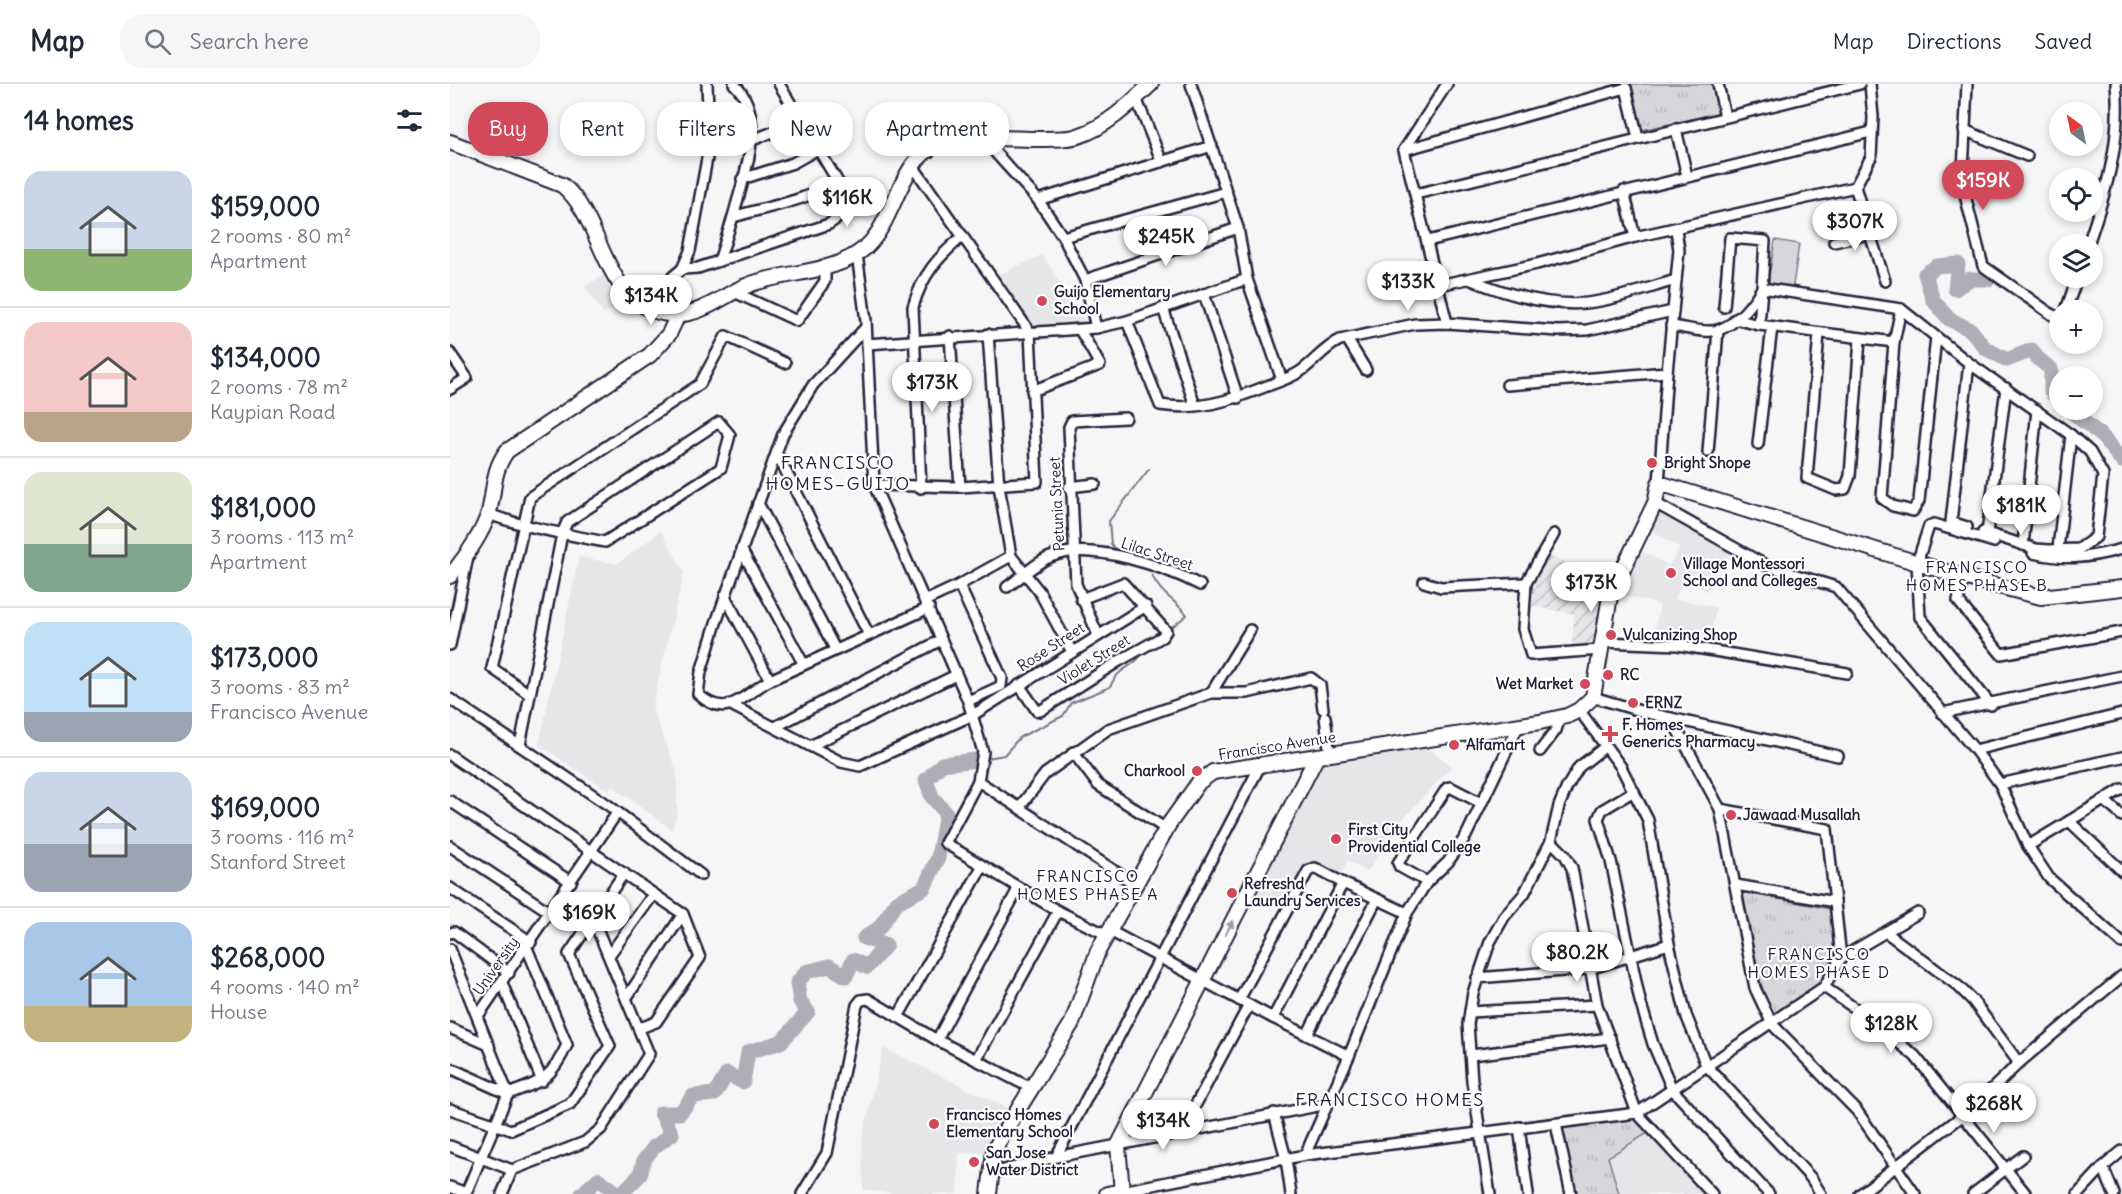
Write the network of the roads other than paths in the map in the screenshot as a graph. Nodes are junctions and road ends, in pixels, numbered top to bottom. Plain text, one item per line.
1 (708, 84) edge
2 (734, 84) edge
3 (779, 84) edge
4 (1151, 84) edge
5 (1191, 84) edge
6 (1447, 84) edge
7 (1718, 84) edge
8 (1860, 84) edge
9 (1870, 84) edge
10 (1967, 84) edge
11 (2116, 84) edge
12 (1137, 98) junction
13 (748, 102) edge
14 (790, 102) edge
15 (1725, 117) junction
16 (1676, 129) junction
17 (1964, 130) junction
18 (1872, 132) junction
19 (1009, 138) edge
20 (1638, 138) junction
21 (450, 142) edge
22 (1212, 146) junction
23 (1404, 150) junction
24 (747, 156) edge
25 (805, 156) edge
26 (822, 156) edge
27 (921, 156) edge
28 (998, 156) edge
29 (2027, 156) dead end
30 (1162, 162) junction
31 (913, 166) junction
32 (1687, 176) junction
33 (742, 179) junction
34 (837, 181) junction
35 (1855, 187) junction
36 (1624, 191) junction
37 (1226, 192) junction
38 (1416, 194) junction
39 (1038, 201) junction
40 (733, 217) junction
41 (1238, 228) junction
42 (1676, 229) junction
43 (1869, 234) junction
44 (2092, 234) edge
45 (963, 236) junction
46 (1063, 237) junction
47 (1635, 237) junction
48 (1428, 241) junction
49 (1834, 242) dead end
50 (857, 254) junction
51 (719, 261) junction
52 (825, 267) junction
53 (682, 269) junction
54 (1247, 279) junction
55 (1468, 279) junction
56 (1676, 279) junction
57 (1085, 280) junction
58 (1885, 281) dead end
59 (1438, 285) junction
60 (1762, 288) junction
61 (734, 292) junction
62 (1204, 294) junction
63 (640, 304) junction
64 (1724, 307) dead end
65 (1163, 308) junction
66 (1901, 309) junction
67 (1673, 311) junction
68 (2049, 312) edge
69 (678, 315) junction
70 (1735, 320) junction
71 (1127, 321) junction
72 (1447, 322) junction
73 (1759, 325) junction
74 (1671, 326) junction
75 (866, 327) junction
76 (1772, 327) junction
77 (1096, 328) junction
78 (1080, 330) junction
79 (1718, 330) junction
80 (1030, 332) junction
81 (988, 334) junction
82 (1819, 334) junction
83 (950, 336) junction
84 (1936, 337) junction
85 (915, 339) junction
86 (1347, 339) junction
87 (1860, 339) junction
88 (1894, 342) junction
89 (867, 344) junction
90 (450, 353) edge
91 (785, 363) dead end
92 (1969, 363) junction
93 (1366, 370) dead end
94 (1666, 372) junction
95 (1282, 380) junction
96 (1507, 385) dead end
97 (2006, 388) junction
98 (450, 389) edge
99 (1032, 391) junction
100 (1238, 398) junction
101 (1195, 406) junction
102 (2037, 410) junction
103 (1126, 418) dead end
104 (2071, 435) junction
105 (1758, 444) dead end
106 (1708, 452) dead end
107 (777, 454) junction
108 (1659, 483) junction
109 (1095, 484) dead end
110 (874, 485) junction
111 (999, 486) junction
112 (1069, 487) junction
113 (921, 488) junction
114 (960, 488) junction
115 (758, 503) junction
116 (1655, 503) junction
117 (488, 514) junction
118 (523, 527) junction
119 (1987, 533) junction
120 (562, 534) junction
121 (1554, 534) dead end
122 (2023, 545) junction
123 (741, 549) junction
124 (2058, 549) junction
125 (2122, 549) edge
126 (468, 552) junction
127 (1075, 552) junction
128 (1011, 556) junction
129 (1917, 563) junction
130 (452, 570) edge
131 (1026, 574) junction
132 (1963, 577) junction
133 (1424, 582) dead end
134 (1526, 584) junction
135 (959, 585) junction
136 (1200, 585) dead end
137 (1007, 587) dead end
138 (2122, 588) edge
139 (725, 596) junction
140 (1081, 599) junction
141 (927, 604) junction
142 (1146, 606) junction
143 (1250, 630) dead end
144 (2122, 632) edge
145 (869, 635) junction
146 (1098, 635) junction
147 (941, 640) junction
148 (450, 645) edge
149 (1602, 646) junction
150 (835, 649) junction
151 (1072, 652) junction
152 (803, 663) junction
153 (1847, 673) dead end
154 (956, 675) junction
155 (2122, 676) edge
156 (770, 680) junction
157 (1019, 685) junction
158 (1210, 693) junction
159 (529, 694) junction
160 (1593, 697) junction
161 (450, 699) edge
162 (968, 702) junction
163 (1991, 705) junction
164 (733, 706) junction
165 (1579, 710) junction
166 (1942, 713) junction
167 (2122, 714) edge
168 (973, 715) junction
169 (1560, 718) junction
170 (1671, 718) junction
171 (1519, 725) junction
172 (775, 728) junction
173 (520, 745) junction
174 (810, 746) junction
175 (1605, 746) junction
176 (1975, 750) junction
177 (1540, 751) dead end
178 (1073, 752) junction
179 (450, 755) edge
180 (1323, 756) junction
181 (1838, 756) dead end
182 (2122, 758) edge
183 (1260, 766) junction
184 (978, 781) junction
185 (2000, 784) junction
186 (2122, 789) edge
187 (1634, 791) junction
188 (2104, 800) junction
189 (450, 801) edge
190 (1481, 803) junction
191 (1019, 808) junction
192 (1720, 809) junction
193 (617, 813) junction
194 (2122, 816) edge
195 (2069, 821) junction
196 (1166, 829) junction
197 (1551, 841) junction
198 (450, 846) edge
199 (2028, 846) junction
200 (593, 851) junction
201 (982, 867) junction
202 (2122, 871) edge
203 (624, 873) junction
204 (701, 874) dead end
205 (572, 882) junction
206 (1427, 882) junction
207 (1343, 883) junction
208 (1136, 885) junction
209 (1736, 885) junction
210 (450, 888) edge
211 (1018, 889) junction
212 (653, 895) junction
213 (1377, 899) junction
214 (1835, 902) junction
215 (1058, 911) junction
216 (551, 913) junction
217 (1407, 913) junction
218 (1918, 913) dead end
219 (683, 914) junction
220 (593, 919) junction
221 (1110, 931) junction
222 (450, 933) edge
223 (1887, 933) junction
224 (2122, 943) edge
225 (1669, 944) junction
226 (529, 945) junction
227 (450, 949) edge
228 (610, 954) junction
229 (1630, 954) junction
230 (1160, 958) junction
231 (1842, 958) junction
232 (1589, 969) junction
233 (509, 973) junction
234 (2122, 976) edge
235 (1478, 978) junction
236 (1202, 980) junction
237 (502, 983) junction
238 (1824, 987) junction
239 (627, 997) junction
240 (1239, 1000) junction
241 (1249, 1005) junction
242 (1597, 1005) junction
243 (1470, 1012) junction
244 (478, 1016) junction
245 (898, 1017) junction
246 (1273, 1018) junction
247 (1772, 1024) junction
248 (450, 1028) edge
249 (640, 1028) junction
250 (1306, 1035) junction
251 (1610, 1038) junction
252 (937, 1040) junction
253 (489, 1045) junction
254 (1471, 1055) junction
255 (1350, 1056) junction
256 (976, 1060) junction
257 (2019, 1064) junction
258 (1706, 1065) junction
259 (450, 1068) edge
260 (542, 1081) junction
261 (1031, 1088) junction
262 (1672, 1089) junction
263 (508, 1094) junction
264 (1328, 1104) junction
265 (450, 1109) edge
266 (1274, 1113) junction
267 (1637, 1113) junction
268 (1962, 1116) junction
269 (495, 1124) junction
270 (1556, 1124) junction
271 (1519, 1127) junction
272 (1480, 1133) junction
273 (1180, 1134) junction
274 (450, 1146) edge
275 (1118, 1146) junction
276 (2122, 1151) edge
277 (1305, 1155) junction
278 (1056, 1156) junction
279 (2023, 1156) dead end
280 (480, 1159) junction
281 (1286, 1159) junction
282 (1896, 1167) junction
283 (2103, 1167) junction
284 (2005, 1169) junction
285 (512, 1170) junction
286 (992, 1173) junction
287 (450, 1187) edge
288 (466, 1193) edge
289 (1122, 1193) edge
290 (502, 1194) edge
291 (802, 1194) edge
292 (989, 1194) edge
293 (1107, 1194) edge
294 (1291, 1194) edge
295 (1490, 1194) edge
296 (1528, 1194) edge
297 (1571, 1194) edge
298 (1712, 1194) edge
299 (1769, 1194) edge
300 (1821, 1194) edge
301 (1860, 1194) edge
302 (1915, 1194) edge
303 (1973, 1194) edge
304 (2026, 1194) edge
305 (2078, 1194) edge
306 (2114, 1194) edge

1 - 53 street
2 - 13 street
3 - 14 street
4 - 12 street
5 - 22 street
6 - 23 street
7 - 15 street
8 - 15 street
9 - 18 street
10 - 17 street
11 - 44 street
12 - 19 street
12 - 30 street
15 - 16 street
16 - 20 street
16 - 32 street
17 - 29 street
17 - 68 street
18 - 32 street
18 - 35 street
20 - 23 street
20 - 38 street
21 - 63 street
22 - 30 street
22 - 37 street
23 - 38 street
24 - 33 street
25 - 33 street
26 - 34 street
27 - 31 street
28 - 39 street
30 - 39 street
31 - 45 street
31 - 50 street
32 - 36 street
33 - 40 street
34 - 40 street
34 - 51 street
35 - 42 street
35 - 43 street
36 - 47 street
36 - 48 street
37 - 41 street
37 - 46 street
38 - 48 street
39 - 46 street
40 - 51 street
41 - 54 street
41 - 57 street
42 - 47 street
42 - 56 street
43 - 49 street
43 - 58 street
45 - 80 street
45 - 85 street
46 - 57 street
47 - 55 street
48 - 59 street
50 - 52 street
50 - 75 street
51 - 53 street
52 - 61 street
52 - 61 street
53 - 63 street
54 - 62 street
54 - 95 street
55 - 56 street
55 - 59 street
56 - 67 street
57 - 77 street
59 - 72 street
60 - 64 street
60 - 66 street
60 - 70 street
60 - 73 street
61 - 69 street
62 - 65 street
62 - 100 street
63 - 69 street
65 - 71 street
65 - 101 street
66 - 84 street
66 - 88 street
67 - 72 street
67 - 74 street
69 - 117 street
70 - 73 street
70 - 79 street
71 - 77 street
71 - 101 street
72 - 86 street
73 - 76 street
74 - 79 street
74 - 94 street
75 - 89 street
75 - 107 street
76 - 82 street
76 - 105 street
77 - 78 street
78 - 80 street
78 - 99 street
79 - 106 street
80 - 81 street
80 - 99 street
81 - 83 street
81 - 111 street
82 - 87 street
82 - 87 street
83 - 85 street
83 - 114 street
84 - 88 street
84 - 92 street
85 - 89 street
85 - 113 street
86 - 93 street
86 - 95 street
87 - 88 street
89 - 110 street
90 - 98 street
91 - 118 street
92 - 97 street
92 - 119 street
94 - 96 street
94 - 108 street
95 - 100 street
97 - 102 street
97 - 119 street
99 - 111 street
100 - 101 street
102 - 104 street
102 - 122 street
103 - 112 street, Petunia Street
104 - 124 street
104 - 124 street
107 - 115 street
107 - 145 street
108 - 116 street
108 - 129 street
109 - 112 street
110 - 113 street
110 - 141 street
111 - 114 street
111 - 128 street
112 - 127 street, Petunia Street
113 - 114 street
115 - 123 street
115 - 150 street
116 - 149 street
116 - 166 street
117 - 118 street
117 - 126 street
118 - 120 street
118 - 159 street
119 - 122 street
120 - 120 street
120 - 159 street
121 - 134 street
122 - 124 street
123 - 139 street
123 - 152 street
125 - 129 street
126 - 130 street
126 - 148 street
127 - 131 street, Lilac Street
127 - 136 street, Lilac Street
127 - 140 street, Petunia Street
128 - 131 street
128 - 135 street
129 - 132 street
129 - 163 street
131 - 137 street, Lilac Street
131 - 151 street
132 - 138 street
132 - 144 street
133 - 134 street
134 - 149 street
135 - 141 street
135 - 162 street
139 - 156 street
139 - 164 street, Rose Street
140 - 142 street
140 - 146 street, Petunia Street
141 - 145 street
141 - 147 street
142 - 146 street, Rose Street
142 - 157 street, Violet Street
143 - 158 street
145 - 150 street
146 - 151 street, Rose Street
147 - 154 street
147 - 172 street
149 - 153 street
149 - 160 street
150 - 152 street
151 - 157 street, Rose Street
152 - 156 street
154 - 162 street
154 - 174 street
155 - 163 street
156 - 164 street
157 - 168 street, Rose Street
158 - 178 street
158 - 180 street
159 - 173 street
160 - 165 street, Francisco Avenue
160 - 170 street
161 - 173 street
162 - 168 street
163 - 166 street
164 - 172 street, Rose Street
165 - 169 street, Francisco Avenue
165 - 175 street
166 - 176 street
167 - 176 street
168 - 174 street, Rose Street
168 - 184 street
169 - 171 street, Francisco Avenue
169 - 177 street
170 - 181 street
170 - 192 street
171 - 180 street, Francisco Avenue
171 - 190 street
172 - 174 street, Rose Street
173 - 193 street
175 - 187 street
175 - 197 street
176 - 185 street
178 - 191 street
178 - 196 street
179 - 200 street
180 - 183 street, Francisco Avenue
236 -> 180 street
182 - 185 street
183 - 196 street, Francisco Avenue
183 - 230 street
184 - 191 street
184 - 201 street
185 - 199 street
186 - 188 street
187 - 225 street
187 - 229 street
188 - 194 street
188 - 195 street
189 - 205 street
190 - 206 street
190 - 206 street
191 - 208 street
192 - 209 street
192 - 214 street
193 - 200 street, University
193 - 204 street
195 - 199 street
195 - 202 street
196 - 208 street, Francisco Avenue
197 - 232 street
197 - 235 street
198 - 216 street
199 - 224 street
200 - 203 street
200 - 205 street, University
201 - 211 street
201 - 245 street
203 - 212 street
203 - 220 street
205 - 216 street, University
206 - 217 street
207 - 213 street
207 - 240 street
207 - 246 street
208 - 221 street, Francisco Avenue
209 - 214 street
209 - 247 street
210 - 226 street
211 - 215 street
211 - 252 street
212 - 219 street
212 - 228 street
213 - 217 street
213 - 250 street
214 - 231 street
215 - 221 street
215 - 256 street
216 - 226 street, University
217 - 255 street
218 - 223 street
219 - 239 street
219 - 249 street
220 - 228 street
220 - 269 street
221 - 230 street
221 - 261 street, Francisco Avenue
222 - 233 street
223 - 231 street
223 - 257 street
225 - 229 street
225 - 258 street
226 - 233 street, University
226 - 260 street
227 - 244 street
228 - 239 street
229 - 232 street
229 - 262 street
230 - 236 street
230 - 278 street
231 - 238 street
232 - 235 street
232 - 242 street
233 - 237 street, University
234 - 257 street
235 - 243 street
236 - 240 street
236 - 275 street
237 - 244 street, University
237 - 260 street
238 - 247 street
238 - 268 street
239 - 249 street
240 - 241 street
241 - 246 street
241 - 273 street
242 - 243 street
242 - 251 street
243 - 254 street
244 - 253 street
245 - 252 street
245 - 291 street
246 - 250 street
247 - 258 street
247 - 282 street
248 - 253 street
249 - 285 street
250 - 255 street
251 - 254 street
251 - 267 street
252 - 256 street
253 - 263 street
254 - 272 street
255 - 264 street
256 - 261 street
257 - 268 street
258 - 262 street
258 - 300 street
259 - 263 street
260 - 263 street
261 - 286 street, Francisco Avenue
262 - 267 street
262 - 299 street
263 - 269 street
264 - 266 street
264 - 277 street
265 - 269 street
266 - 273 street
266 - 281 street
267 - 270 street
267 - 298 street
268 - 282 street
268 - 284 street
269 - 280 street
270 - 271 street
270 - 297 street
271 - 272 street
271 - 296 street
272 - 277 street
272 - 295 street
273 - 275 street
274 - 280 street
275 - 278 street
275 - 289 street
276 - 283 street
277 - 281 street
278 - 286 street
279 - 284 street
280 - 285 street
280 - 288 street
281 - 289 street
281 - 294 street
282 - 301 street
282 - 302 street
283 - 305 street
283 - 306 street
284 - 303 street
284 - 304 street
285 - 290 street
286 - 292 street, Francisco Avenue
287 - 288 street
289 - 293 street

